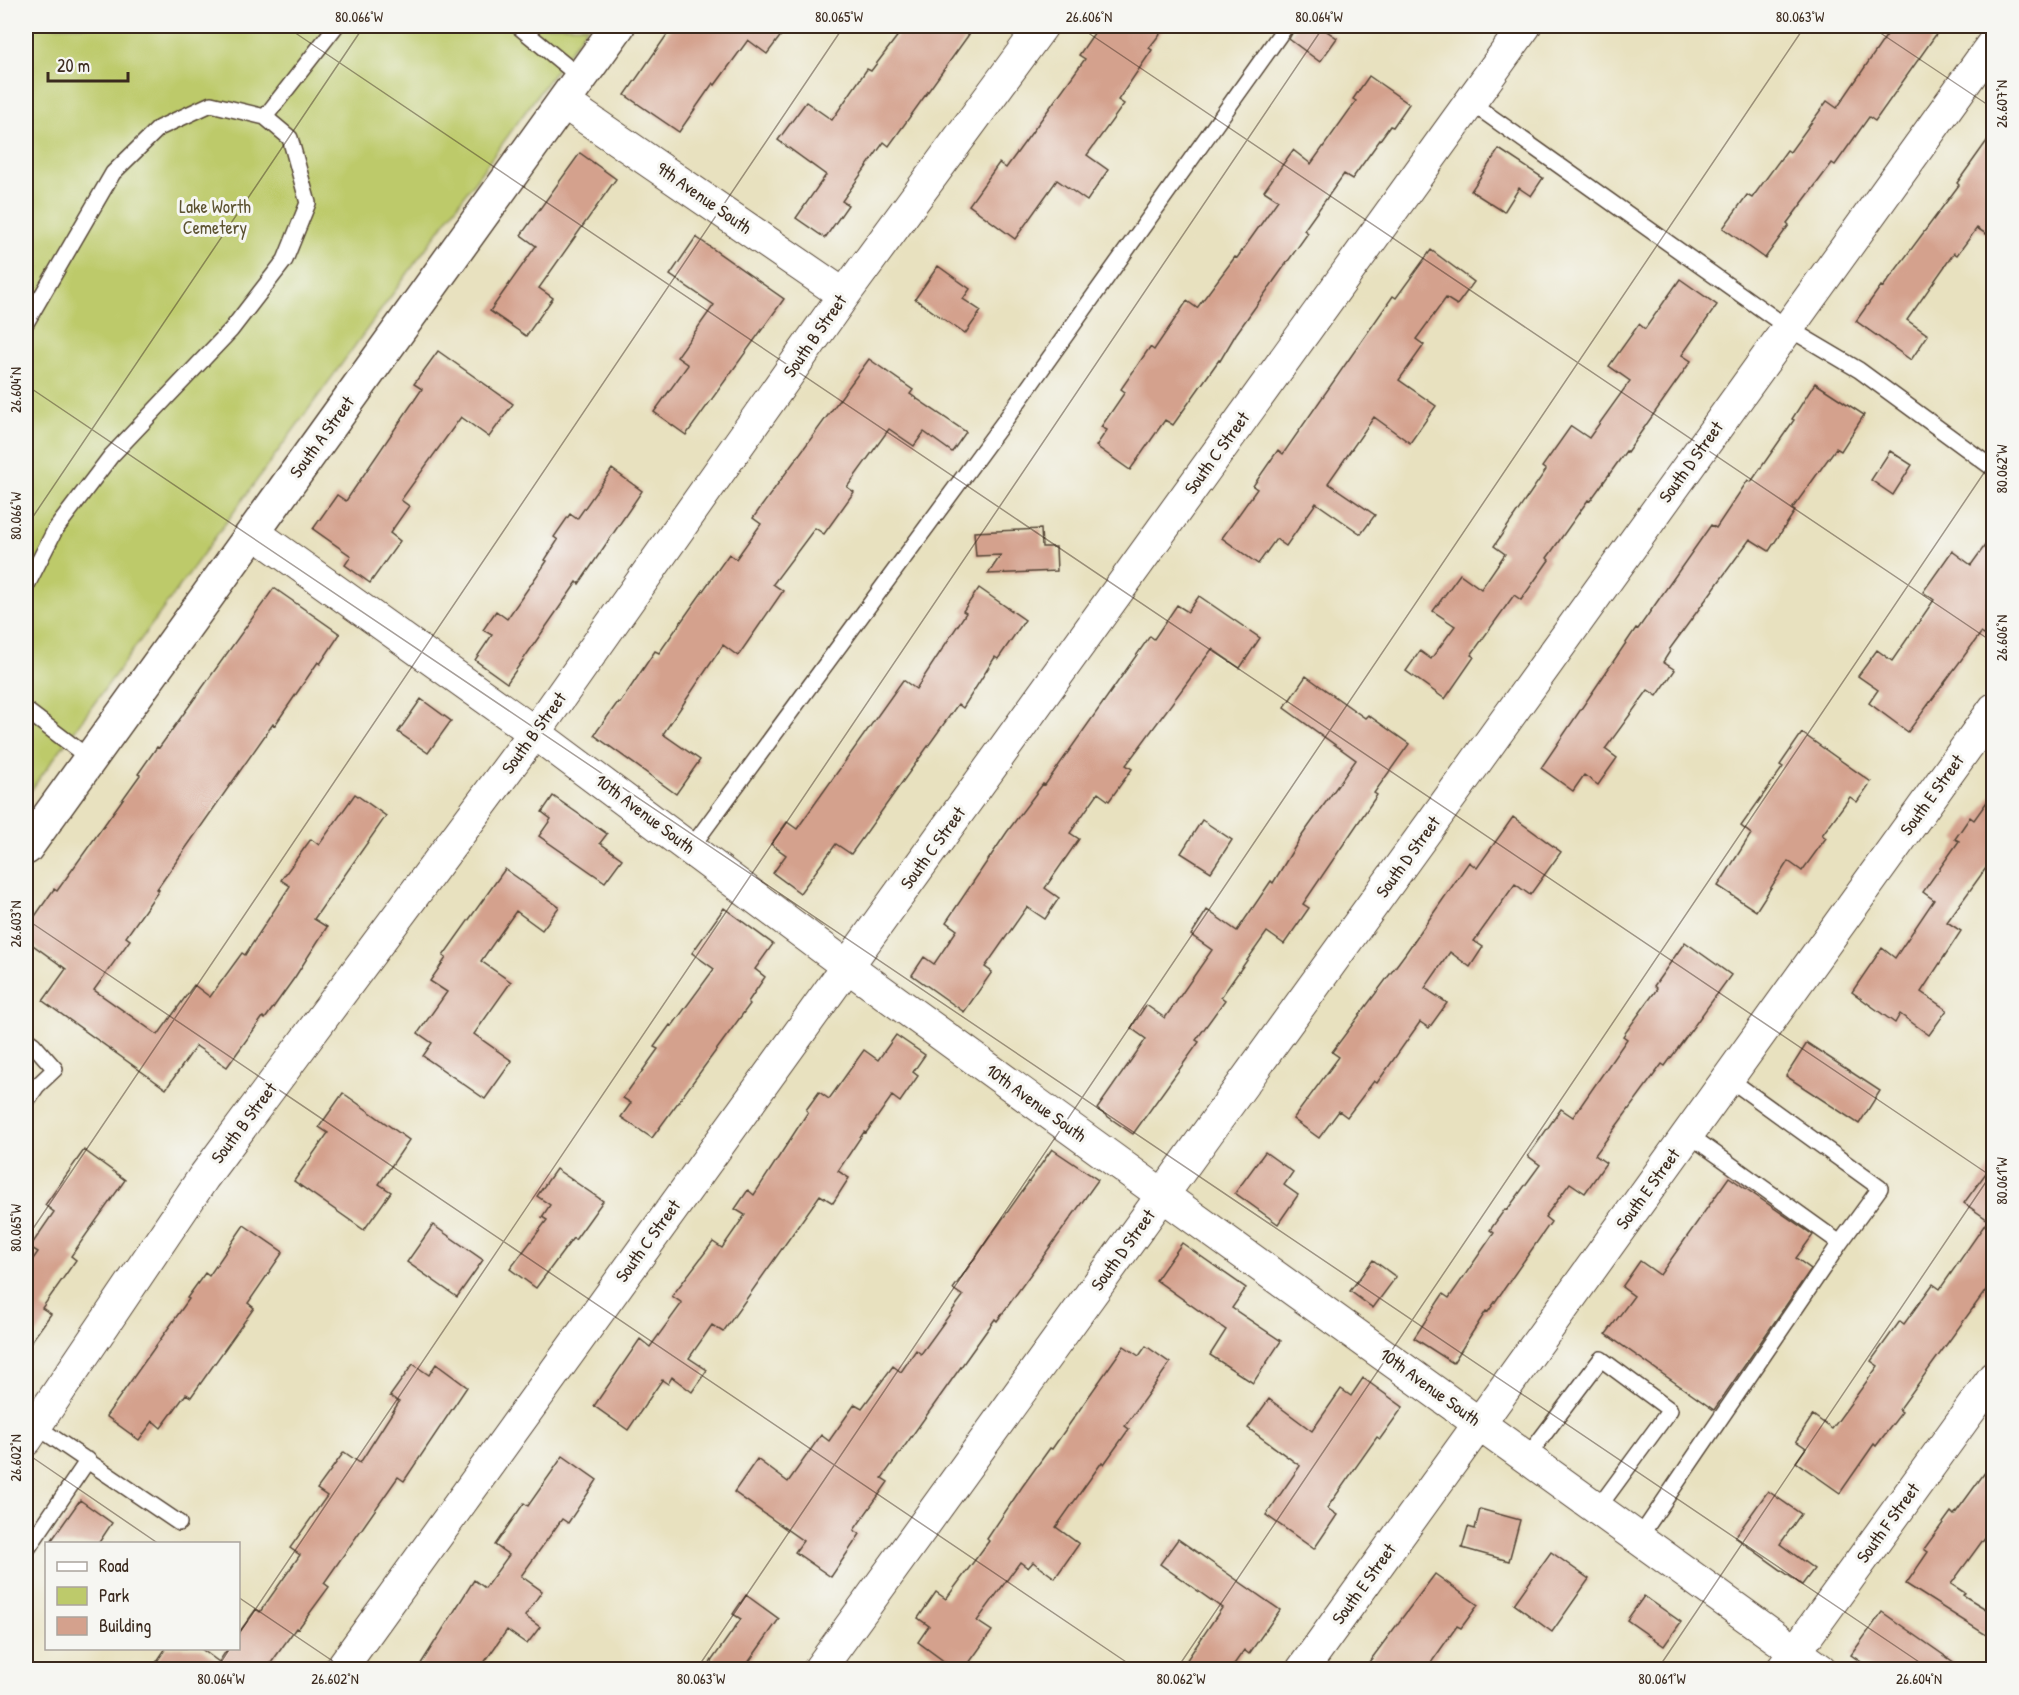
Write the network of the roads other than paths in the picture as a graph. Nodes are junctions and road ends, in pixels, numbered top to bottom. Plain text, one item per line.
1 (336, 26) edge
2 (518, 26) edge
3 (618, 26) edge
4 (1042, 26) edge
5 (1286, 26) edge
6 (1525, 26) edge
7 (1994, 42) edge
8 (572, 90) junction
9 (1470, 102) junction
10 (265, 117) junction
11 (844, 295) junction
12 (26, 323) edge
13 (1788, 328) junction
14 (1994, 469) edge
15 (253, 532) junction
16 (26, 587) edge
17 (1994, 709) edge
18 (26, 710) edge
19 (535, 733) junction
20 (90, 759) junction
21 (26, 848) edge
22 (690, 849) junction
23 (847, 966) junction
24 (26, 1039) edge
25 (1728, 1078) junction
26 (26, 1102) edge
27 (1688, 1134) junction
28 (1163, 1195) junction
29 (1840, 1243) junction
30 (1994, 1377) edge
31 (1479, 1423) junction
32 (31, 1433) edge
33 (1527, 1457) junction
34 (88, 1460) junction
35 (1598, 1508) junction
36 (179, 1523) dead end
37 (1639, 1538) junction
38 (26, 1551) edge
39 (1789, 1660) edge
40 (340, 1670) edge
41 (819, 1670) edge
42 (1302, 1670) edge
43 (1821, 1670) edge

1 - 10 lane
2 - 8 lane
3 - 8 street, South A Street
4 - 11 street, South B Street
5 - 22 lane
6 - 9 street, South C Street
7 - 13 street, South D Street
8 - 11 street, 9th Avenue South
8 - 15 street, South A Street
9 - 13 lane
9 - 23 street, South C Street
10 - 12 lane
10 - 16 lane
11 - 19 street, South B Street
13 - 14 lane
13 - 28 street, South D Street
15 - 19 street, 10th Avenue South
15 - 20 street, South A Street
17 - 25 street, South E Street
18 - 20 lane
19 - 22 street, 10th Avenue South
19 - 32 street, South B Street
20 - 21 street, South A Street
22 - 23 street, 10th Avenue South
23 - 28 street, 10th Avenue South
23 - 40 street, South C Street
24 - 26 lane
25 - 27 street, South E Street
25 - 29 lane
27 - 29 lane
27 - 31 street, South E Street
28 - 31 street, 10th Avenue South
28 - 41 street, South D Street
29 - 37 lane
30 - 39 street, South F Street
31 - 33 street, 10th Avenue South
31 - 42 street, South E Street
32 - 34 lane
33 - 35 street, 10th Avenue South
33 - 35 lane
34 - 36 lane
34 - 38 lane
35 - 37 street, 10th Avenue South
37 - 39 street, 10th Avenue South
39 - 43 street, 10th Avenue South

